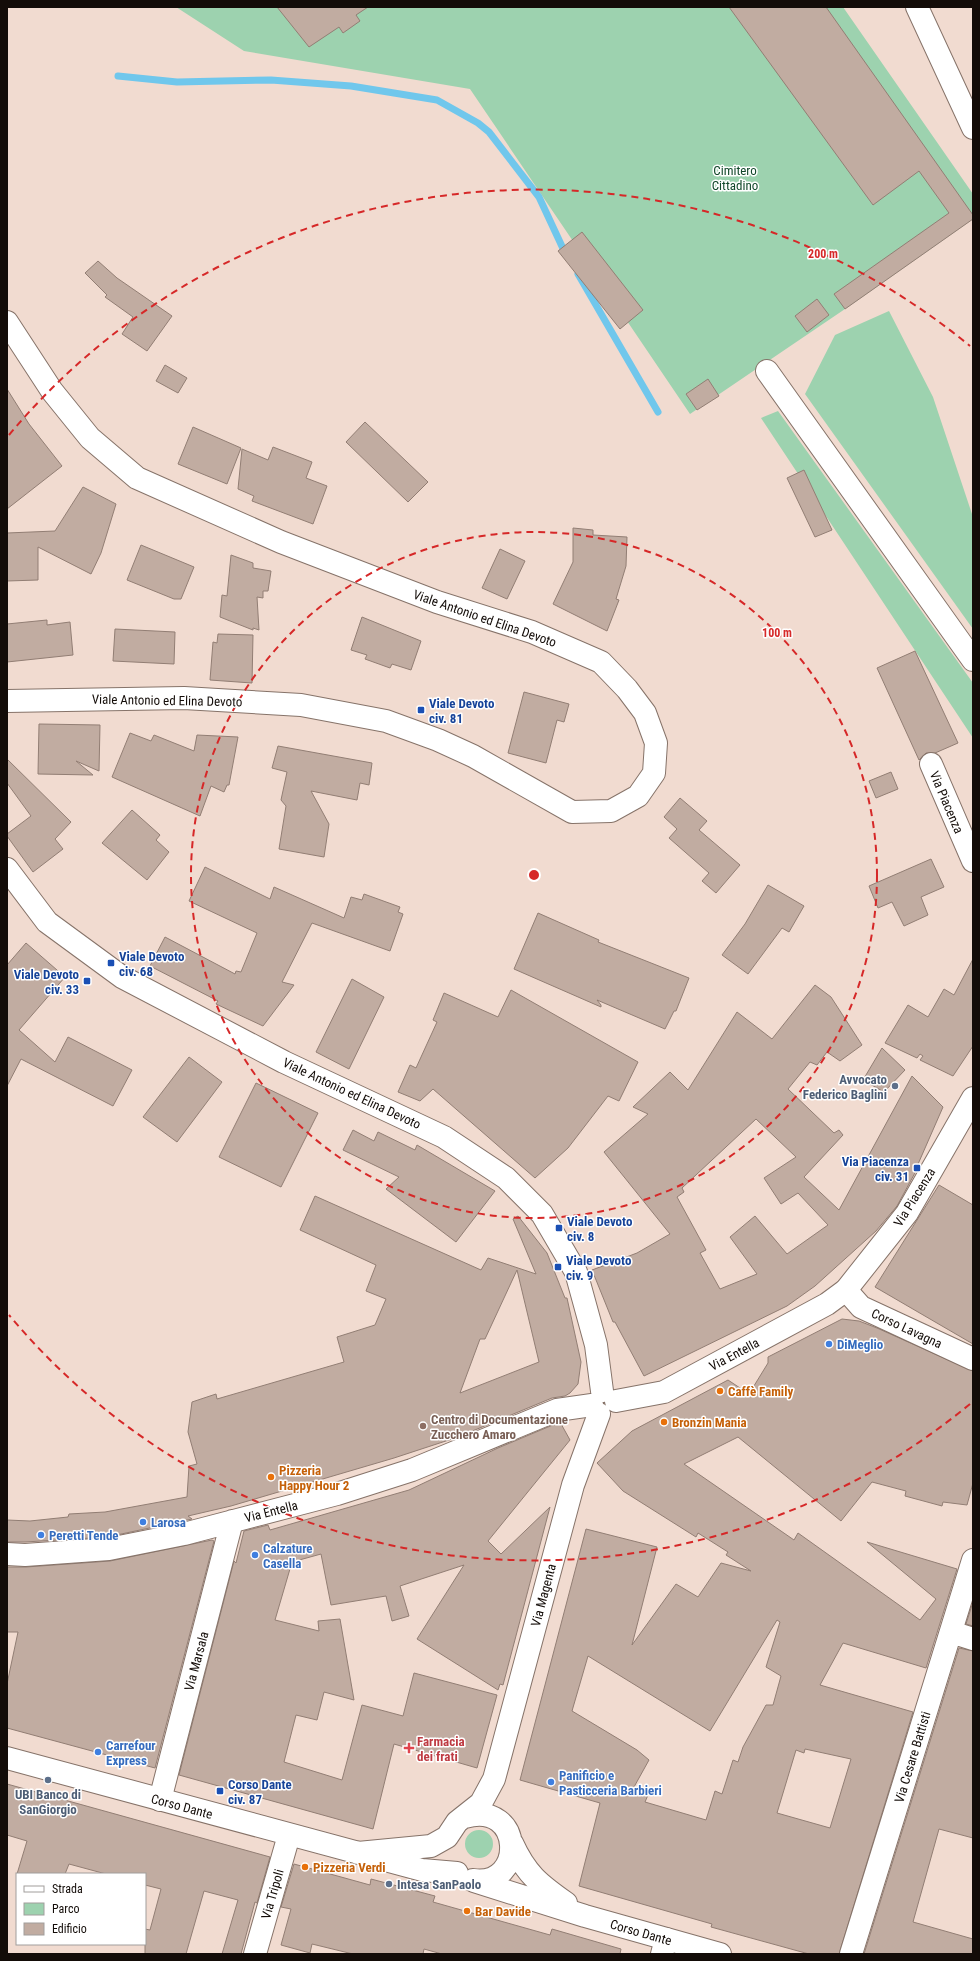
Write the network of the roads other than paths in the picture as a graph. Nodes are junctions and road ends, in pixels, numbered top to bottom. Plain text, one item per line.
1 (917, 7) edge
2 (973, 128) edge
3 (7, 322) edge
4 (767, 371) dead end
5 (973, 660) edge
6 (7, 701) edge
7 (931, 764) dead end
8 (973, 861) edge
9 (7, 869) edge
10 (973, 1098) edge
11 (846, 1290) junction
12 (973, 1358) edge
13 (602, 1403) junction
14 (232, 1521) junction
15 (7, 1554) edge
16 (973, 1560) edge
17 (951, 1632) junction
18 (973, 1639) edge
19 (7, 1758) edge
20 (494, 1779) junction
21 (160, 1800) junction
22 (465, 1817) junction
23 (498, 1820) junction
24 (289, 1835) junction
25 (446, 1837) junction
26 (512, 1843) junction
27 (358, 1853) junction
28 (465, 1877) junction
29 (585, 1916) junction
30 (664, 1946) edge
31 (255, 1954) edge
32 (720, 1954) edge
33 (851, 1954) edge

1 - 2 street
3 - 6 street, Viale Antonio ed Elina Devoto
4 - 5 street
7 - 8 street, Via Piacenza
9 - 13 street, Viale Antonio ed Elina Devoto
10 - 11 street, Via Piacenza
11 - 12 street, Corso Lavagna
11 - 13 street, Via Entella
13 - 14 street, Via Entella
13 - 20 street, Via Magenta
14 - 15 street, Via Entella
14 - 21 street, Via Marsala
16 - 17 street, Via Cesare Battisti
17 - 18 street
17 - 33 street, Via Cesare Battisti
19 - 21 street, Corso Dante
20 - 22 street, Via Magenta
20 - 23 street, Via Magenta
21 - 24 street, Corso Dante
22 - 23 street
22 - 25 street, Corso Dante
23 - 26 street
24 - 27 street, Corso Dante
24 - 31 street, Via Tripoli
25 - 27 street, Corso Dante
25 - 28 street
26 - 28 street
26 - 29 street, Corso Dante
27 - 28 street, Corso Dante
28 - 29 street, Corso Dante
29 - 30 street, Corso Dante
30 - 32 street, Corso Dante

